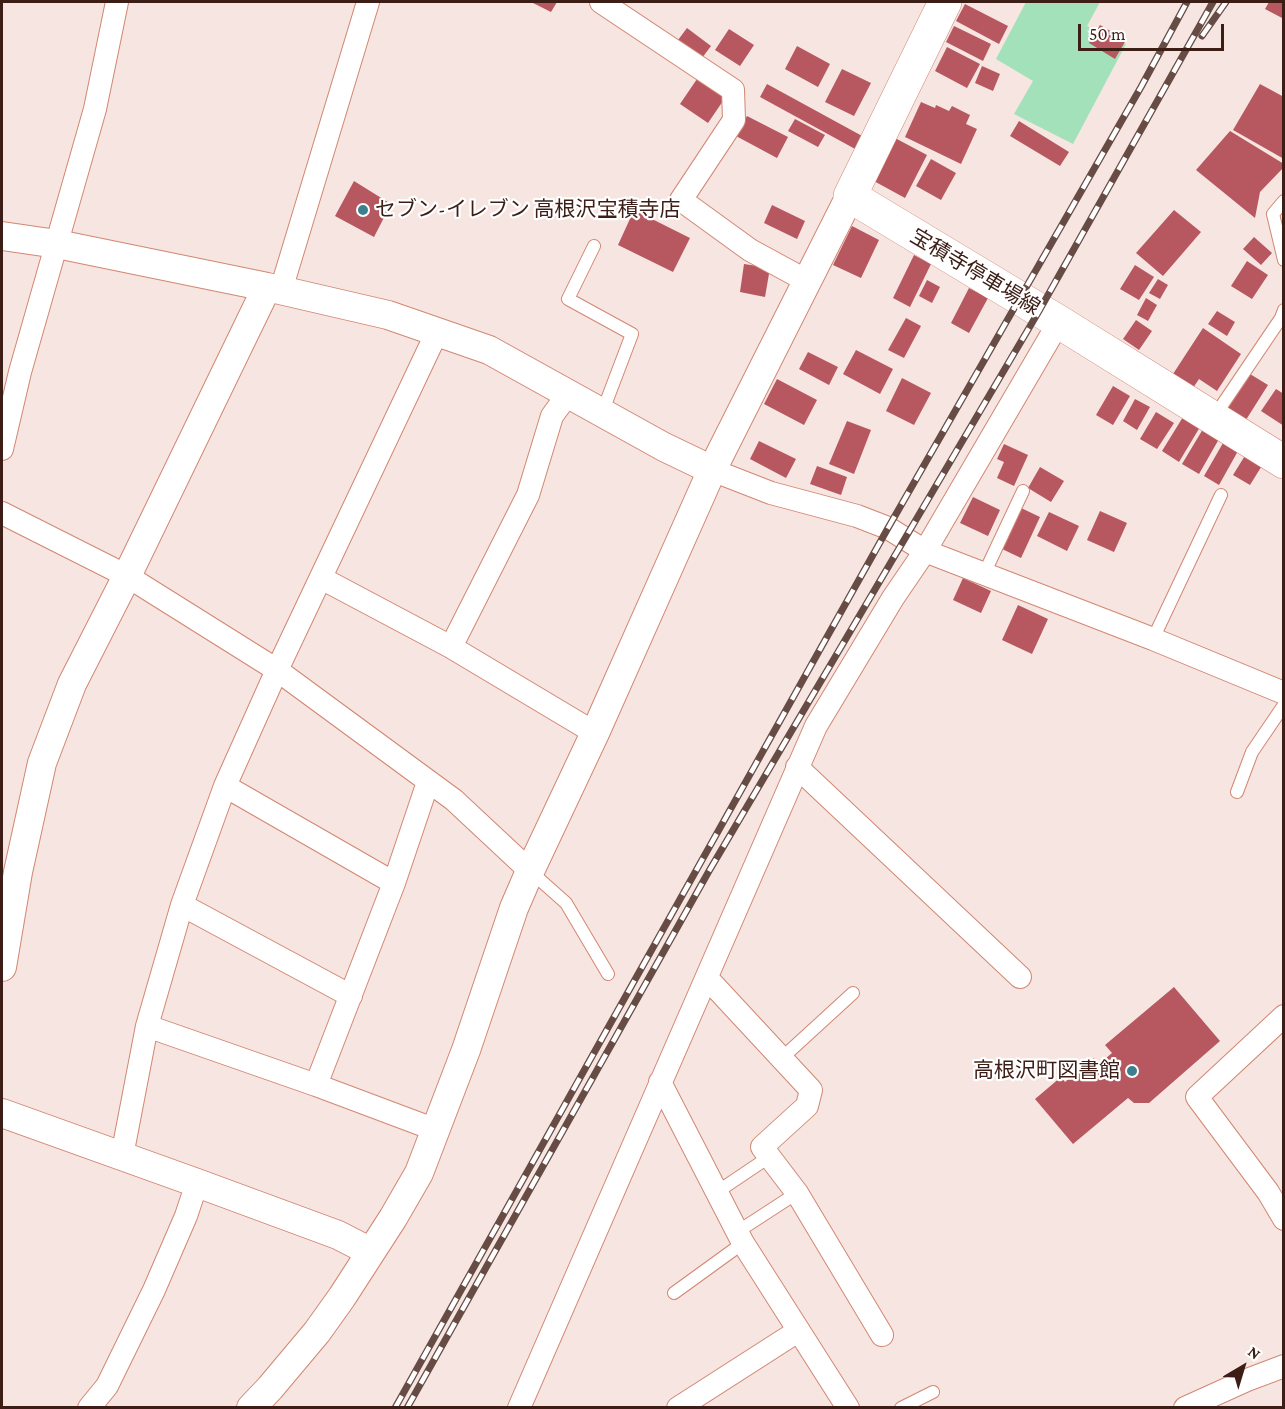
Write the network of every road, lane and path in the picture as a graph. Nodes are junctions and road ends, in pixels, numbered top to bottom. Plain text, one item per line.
1 (117, 2) edge
2 (368, 2) edge
3 (601, 2) edge
4 (937, 4) edge
5 (850, 196) junction
6 (1284, 201) edge
7 (2, 236) edge
8 (57, 244) junction
9 (594, 246) dead end
10 (1284, 260) edge
11 (807, 281) junction
12 (274, 288) junction
13 (1284, 310) edge
14 (1059, 322) junction
15 (437, 332) junction
16 (11, 371) edge
17 (568, 394) junction
18 (602, 413) junction
19 (1213, 418) junction
20 (2, 449) edge
21 (1284, 462) edge
22 (712, 470) junction
23 (1023, 491) dead end
24 (1221, 495) dead end
25 (2, 513) edge
26 (925, 551) junction
27 (984, 574) junction
28 (126, 576) junction
29 (321, 578) junction
30 (1153, 639) junction
31 (451, 647) junction
32 (277, 670) junction
33 (1284, 693) edge
34 (1284, 705) edge
35 (595, 733) junction
36 (797, 767) junction
37 (428, 782) junction
38 (225, 786) junction
39 (1237, 792) dead end
40 (530, 871) junction
41 (394, 884) junction
42 (182, 905) junction
43 (2, 967) edge
44 (608, 974) dead end
45 (1020, 977) dead end
46 (707, 978) junction
47 (853, 993) dead end
48 (351, 996) junction
49 (1284, 1016) edge
50 (147, 1026) junction
51 (782, 1058) junction
52 (660, 1082) junction
53 (316, 1085) junction
54 (2, 1113) edge
55 (436, 1130) junction
56 (122, 1156) junction
57 (769, 1157) junction
58 (197, 1183) junction
59 (717, 1192) junction
60 (797, 1193) junction
61 (1284, 1219) edge
62 (740, 1237) junction
63 (370, 1252) junction
64 (674, 1293) dead end
65 (798, 1331) junction
66 (882, 1335) dead end
67 (1284, 1366) edge
68 (933, 1392) dead end
69 (89, 1407) edge
70 (251, 1407) edge
71 (519, 1407) edge
72 (678, 1407) edge
73 (848, 1407) edge
74 (901, 1407) edge
75 (1185, 1407) edge

1 - 8 street
2 - 12 street
3 - 11 street
4 - 5 main road
5 - 11 street
5 - 14 main road, 宝積寺停車場線
6 - 10 lane
7 - 8 street
8 - 12 street
8 - 16 street
9 - 18 lane
11 - 22 street
12 - 15 street
12 - 28 street
13 - 19 lane
14 - 19 main road, 宝積寺停車場線
14 - 26 street
15 - 17 street
15 - 29 street
16 - 20 street
17 - 18 street
17 - 31 street
18 - 22 street
19 - 21 main road, 宝積寺停車場線
22 - 26 street
22 - 35 street
23 - 27 lane
24 - 30 lane
25 - 28 street
26 - 27 street
26 - 36 street
27 - 30 street
28 - 32 street
28 - 43 street
29 - 31 street
29 - 32 street
30 - 33 street
31 - 35 street
32 - 37 street
32 - 38 street
34 - 39 lane
35 - 40 street
36 - 45 street
36 - 46 street
37 - 40 street
37 - 41 street
38 - 41 street
38 - 42 street
40 - 44 lane
40 - 55 street
41 - 48 street
42 - 48 street
42 - 50 street
46 - 51 street
46 - 52 street
47 - 51 lane
48 - 53 street
49 - 61 street
50 - 53 street
50 - 56 street
51 - 57 street
52 - 59 street
52 - 71 street
53 - 55 street
54 - 56 street
55 - 63 street
56 - 58 street
57 - 59 lane
57 - 60 street
58 - 63 street
58 - 69 street
59 - 62 street
60 - 62 lane
60 - 66 street
62 - 64 lane
62 - 65 street
63 - 70 street
65 - 72 street
65 - 73 street
67 - 75 street
68 - 74 lane

